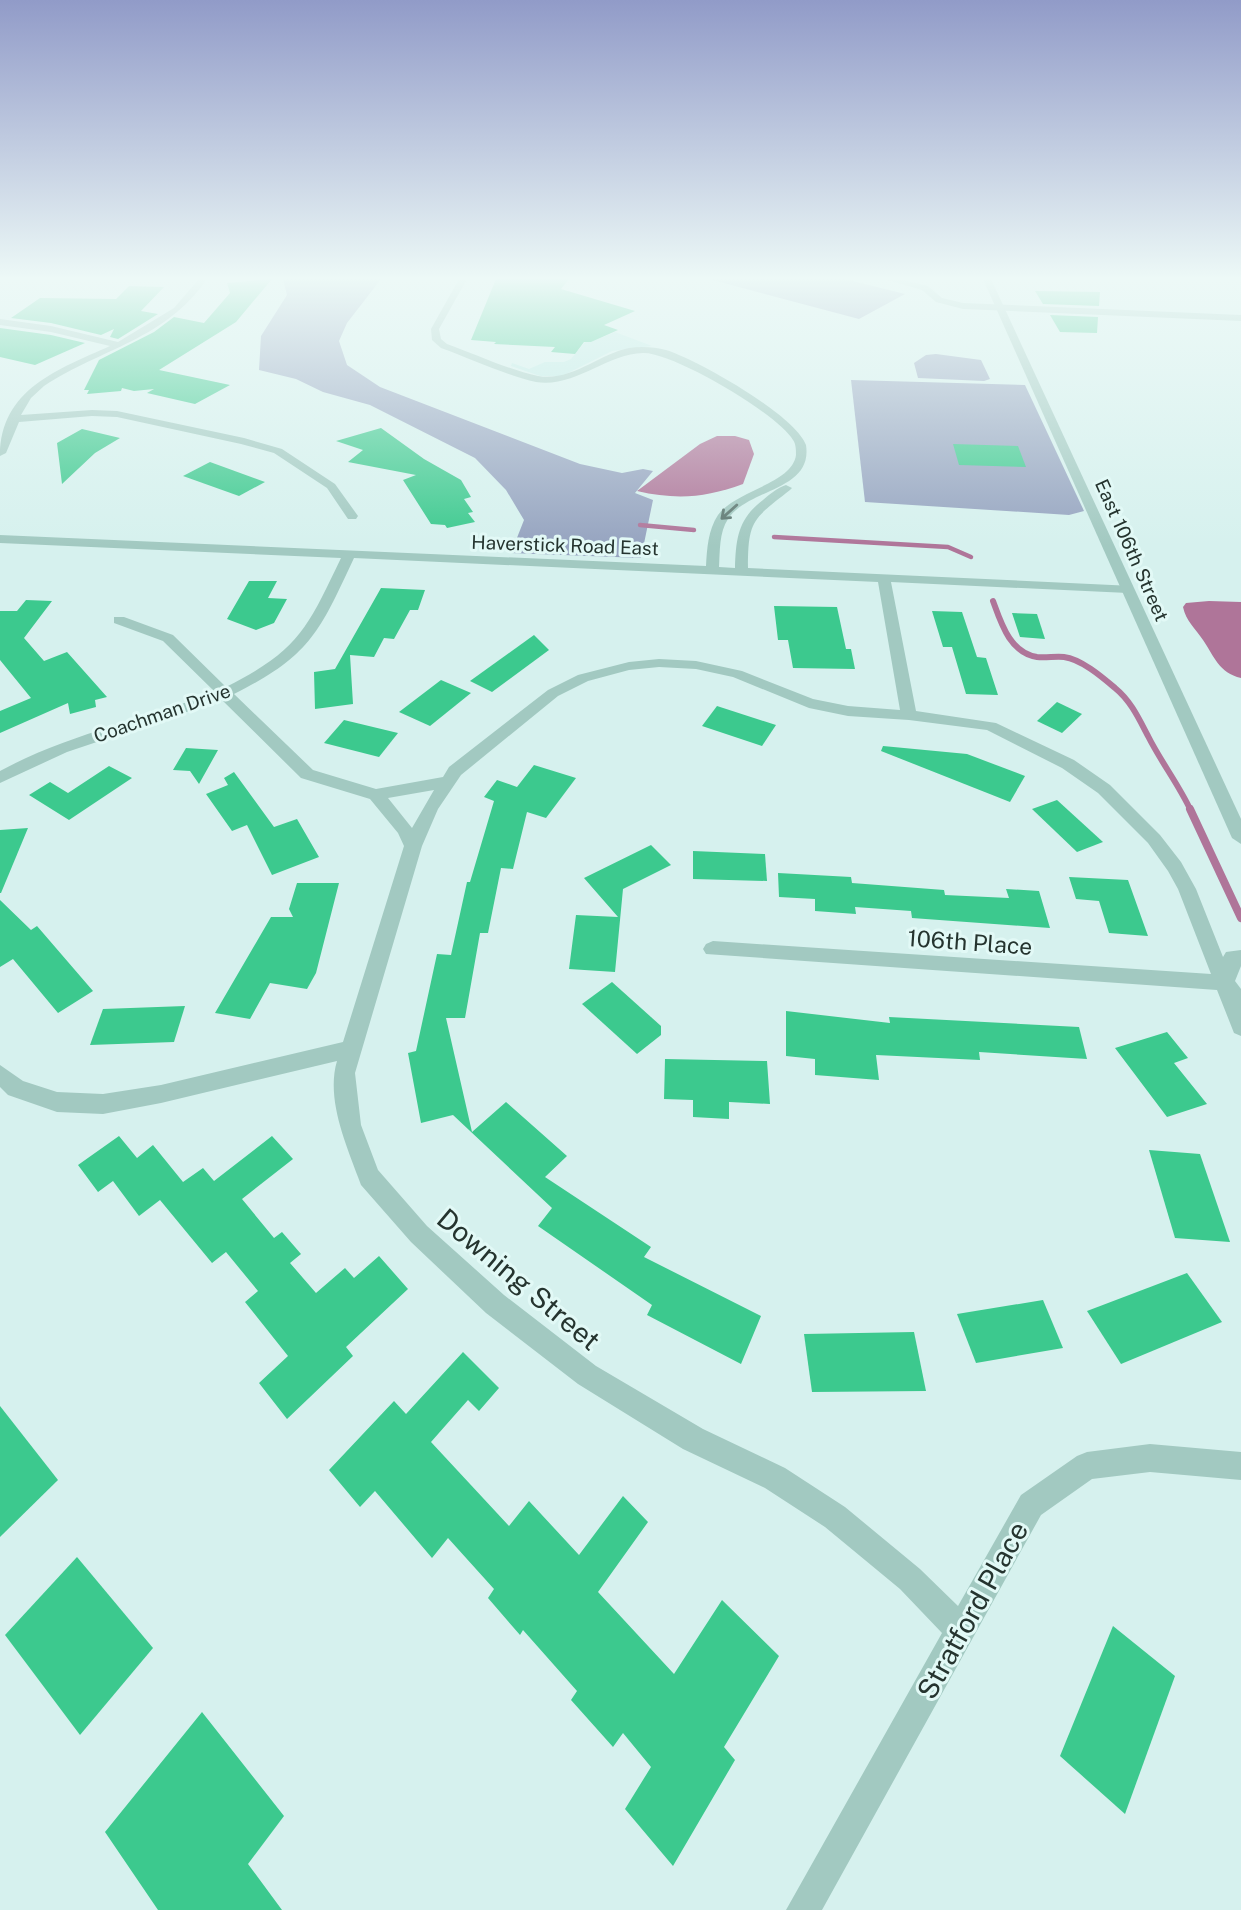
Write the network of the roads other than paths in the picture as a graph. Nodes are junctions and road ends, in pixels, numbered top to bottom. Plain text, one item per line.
1 (70, 368) edge
2 (507, 368) edge
3 (590, 368) edge
4 (694, 368) edge
5 (1027, 368) edge
6 (16, 419) junction
7 (0, 453) edge
8 (784, 481) junction
9 (352, 516) dead end
10 (0, 539) edge
11 (349, 555) junction
12 (712, 571) junction
13 (741, 572) junction
14 (884, 578) junction
15 (1128, 589) junction
16 (119, 620) dead end
17 (225, 694) junction
18 (909, 715) junction
19 (0, 778) edge
20 (445, 782) junction
21 (376, 794) junction
22 (1241, 838) edge
23 (413, 846) junction
24 (713, 949) dead end
25 (1241, 958) edge
26 (1224, 983) junction
27 (1241, 1000) edge
28 (1241, 1027) edge
29 (351, 1049) junction
30 (0, 1074) edge
31 (1241, 1466) edge
32 (961, 1630) junction
33 (803, 1910) edge

1 - 6 street
2 - 3 street
4 - 8 street
5 - 15 street, East 106th Street
6 - 7 street
6 - 9 street
8 -> 12 street
8 - 13 street
10 - 11 street, Haverstick Road East
11 - 12 street, Haverstick Road East
11 - 17 street, Coachman Drive
12 - 13 street, Haverstick Road East
13 - 14 street, Haverstick Road East
14 - 15 street, Haverstick Road East
14 - 18 street
15 - 22 street, East 106th Street
16 - 17 street
17 - 19 street, Coachman Drive
17 - 21 street
18 - 20 street, Downing Street
18 - 26 street, Downing Street
20 - 21 street
20 - 23 street, Downing Street
21 - 23 street
23 - 29 street, Downing Street
24 - 26 street, 106th Place
25 - 26 street
26 - 27 street
26 - 28 street, Downing Street
29 - 30 street
29 - 32 street, Downing Street
31 - 32 street, Stratford Place
32 - 33 street, Stratford Place

